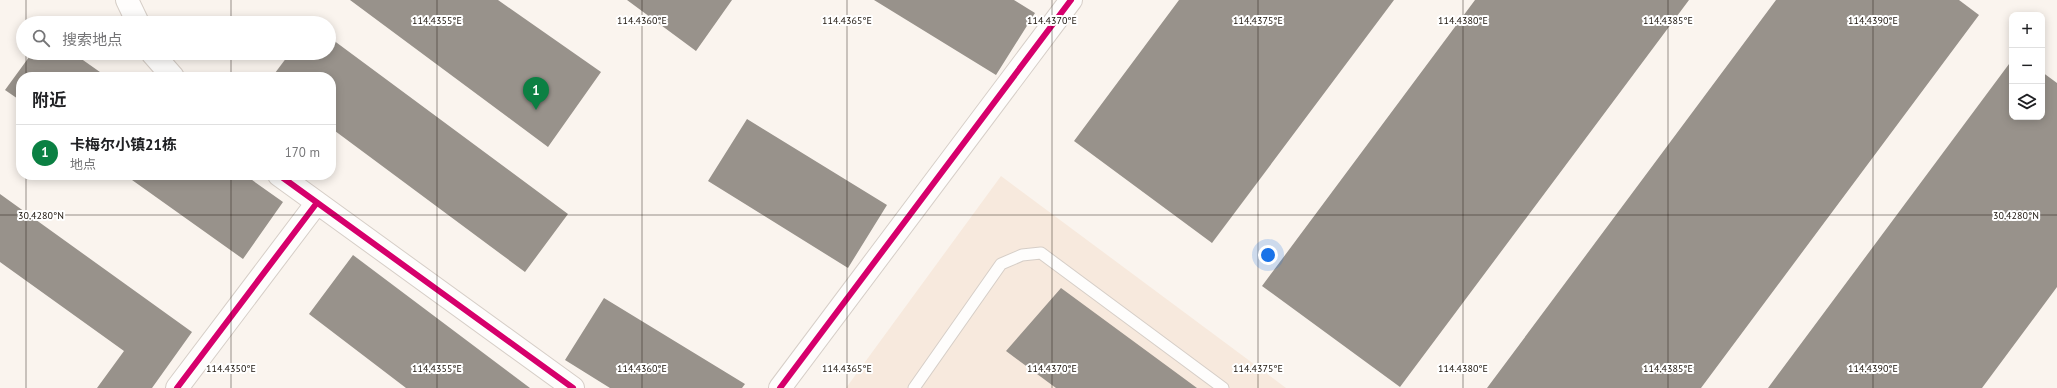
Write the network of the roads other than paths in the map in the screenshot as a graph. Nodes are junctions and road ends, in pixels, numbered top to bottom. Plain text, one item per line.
1 (127, 0) edge
2 (1071, 0) edge
3 (135, 16) edge
4 (158, 60) edge
5 (169, 72) edge
6 (285, 180) edge
7 (316, 204) junction
8 (177, 388) edge
9 (573, 388) edge
10 (780, 388) edge
11 (914, 388) edge
12 (1223, 388) edge

1 - 3 street
2 - 10 street
4 - 5 street
6 - 7 street
7 - 8 street
7 - 9 street
11 - 12 lane

